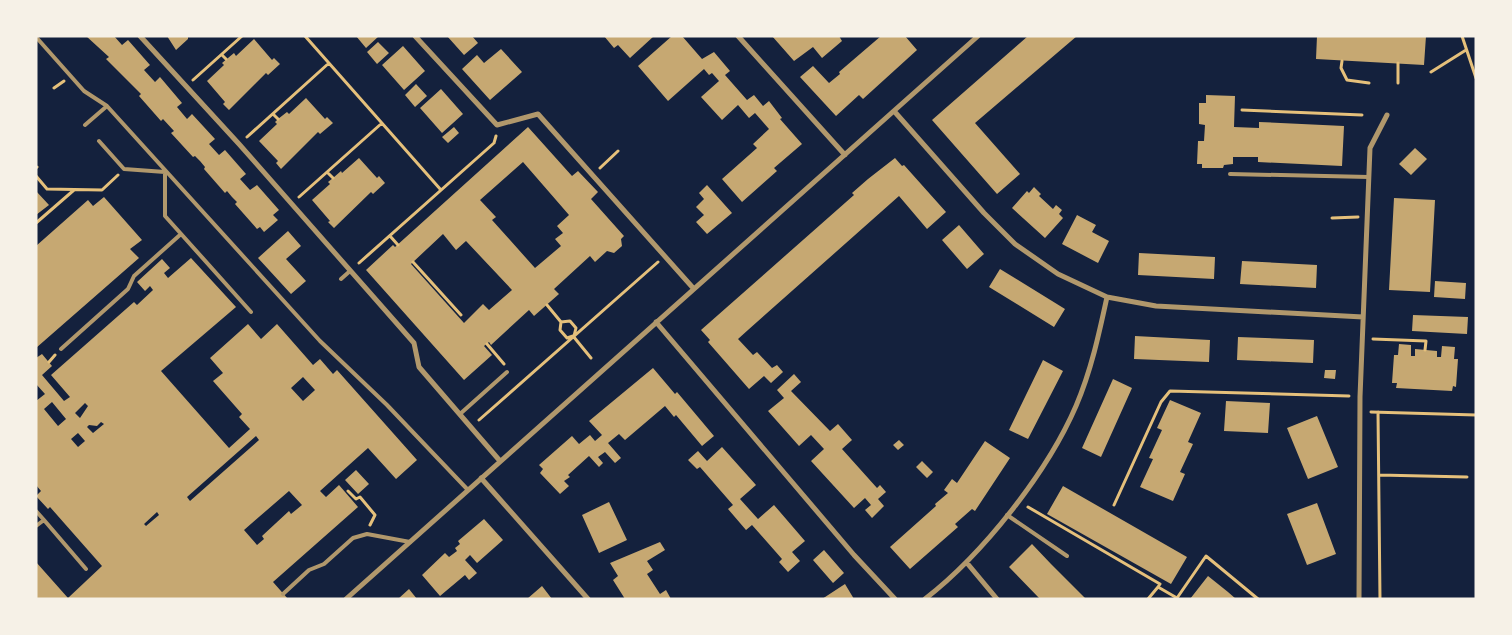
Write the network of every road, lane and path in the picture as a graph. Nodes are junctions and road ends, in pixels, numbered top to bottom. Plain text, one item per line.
1 (140, 36) edge
2 (242, 36) edge
3 (305, 36) edge
4 (415, 36) edge
5 (738, 36) edge
6 (978, 36) edge
7 (1462, 36) edge
8 (36, 37) edge
9 (1466, 50) junction
10 (222, 55) junction
11 (226, 59) dead end
12 (1342, 61) dead end
13 (329, 63) junction
14 (1398, 63) dead end
15 (1431, 72) dead end
16 (1476, 78) edge
17 (1369, 83) dead end
18 (1398, 83) dead end
19 (185, 87) junction
20 (107, 106) junction
21 (1242, 110) dead end
22 (894, 111) junction
23 (273, 114) junction
24 (1362, 115) dead end
25 (1387, 116) dead end
26 (278, 119) dead end
27 (382, 123) junction
28 (85, 125) dead end
29 (497, 125) junction
30 (99, 141) dead end
31 (239, 144) junction
32 (618, 152) dead end
33 (845, 155) junction
34 (124, 170) junction
35 (165, 172) junction
36 (327, 172) junction
37 (593, 174) junction
38 (1230, 174) dead end
39 (36, 176) edge
40 (1369, 177) junction
41 (333, 178) dead end
42 (75, 189) junction
43 (441, 190) junction
44 (292, 204) junction
45 (1353, 217) dead end
46 (1332, 218) dead end
47 (36, 223) edge
48 (181, 234) junction
49 (390, 236) junction
50 (398, 245) dead end
51 (665, 255) junction
52 (413, 262) dead end
53 (350, 271) junction
54 (341, 279) dead end
55 (694, 289) junction
56 (1107, 297) junction
57 (547, 305) dead end
58 (251, 312) dead end
59 (461, 315) dead end
60 (1363, 317) junction
61 (561, 322) junction
62 (656, 322) junction
63 (573, 336) junction
64 (1373, 339) dead end
65 (62, 349) dead end
66 (1425, 350) dead end
67 (592, 358) dead end
68 (507, 372) dead end
69 (1360, 397) junction
70 (1360, 412) junction
71 (1378, 412) junction
72 (460, 414) junction
73 (1476, 415) edge
74 (471, 427) junction
75 (500, 461) junction
76 (1379, 475) junction
77 (1467, 477) dead end
78 (481, 478) junction
79 (468, 490) junction
80 (348, 491) dead end
81 (1018, 501) junction
82 (1114, 505) dead end
83 (36, 512) edge
84 (1007, 514) junction
85 (44, 520) junction
86 (36, 526) edge
87 (364, 534) junction
88 (410, 542) junction
89 (1067, 556) dead end
90 (966, 563) junction
91 (86, 569) dead end
92 (1158, 587) junction
93 (283, 594) dead end
94 (346, 599) edge
95 (588, 599) edge
96 (895, 599) edge
97 (925, 599) edge
98 (997, 599) edge
99 (1148, 599) edge
100 (1258, 599) edge
101 (1359, 599) edge
102 (1380, 599) edge

1 - 19 street
2 - 10 path
3 - 13 path
4 - 29 street
5 - 33 street
6 - 22 street
7 - 9 path
8 - 20 lane
9 - 15 path
9 - 16 path
10 - 11 path
10 - 19 path
12 - 17 path
13 - 23 path
13 - 27 path
14 - 18 path
19 - 31 street
20 - 28 lane
20 - 35 lane
21 - 24 path
22 - 33 street
22 - 56 street
23 - 26 path
23 - 31 path
25 - 40 street
27 - 36 path
27 - 43 path
29 - 37 street
29 - 43 path
30 - 34 lane
31 - 44 street
32 - 37 path
33 - 55 street
34 - 35 lane
34 - 42 path
35 - 48 lane
35 - 79 lane
36 - 41 path
36 - 44 path
37 - 51 street
38 - 40 lane
39 - 42 path
40 - 60 street
42 - 47 path
43 - 49 path
44 - 53 street
45 - 46 path
48 - 58 lane
48 - 65 lane
49 - 50 path
49 - 53 path
51 - 55 street
51 - 63 path
52 - 59 path
53 - 54 lane
53 - 72 street
55 - 62 street
56 - 60 street
56 - 81 street
57 - 61 path
60 - 69 street
61 - 63 path
61 - 63 path
62 - 75 street
62 - 96 street
63 - 67 path
63 - 74 path
64 - 66 path
68 - 72 lane
69 - 70 street
69 - 82 path
70 - 71 path
70 - 101 street
71 - 73 path
71 - 76 path
72 - 74 street
74 - 75 street
75 - 78 street
76 - 77 path
76 - 102 path
78 - 79 street
78 - 95 street
79 - 88 street
80 - 87 path
81 - 84 street
81 - 92 path
83 - 85 lane
84 - 89 lane
84 - 90 street
85 - 86 lane
85 - 91 lane
87 - 88 lane
87 - 93 lane
88 - 94 street
90 - 97 street
90 - 98 street
92 - 99 path
92 - 100 path

